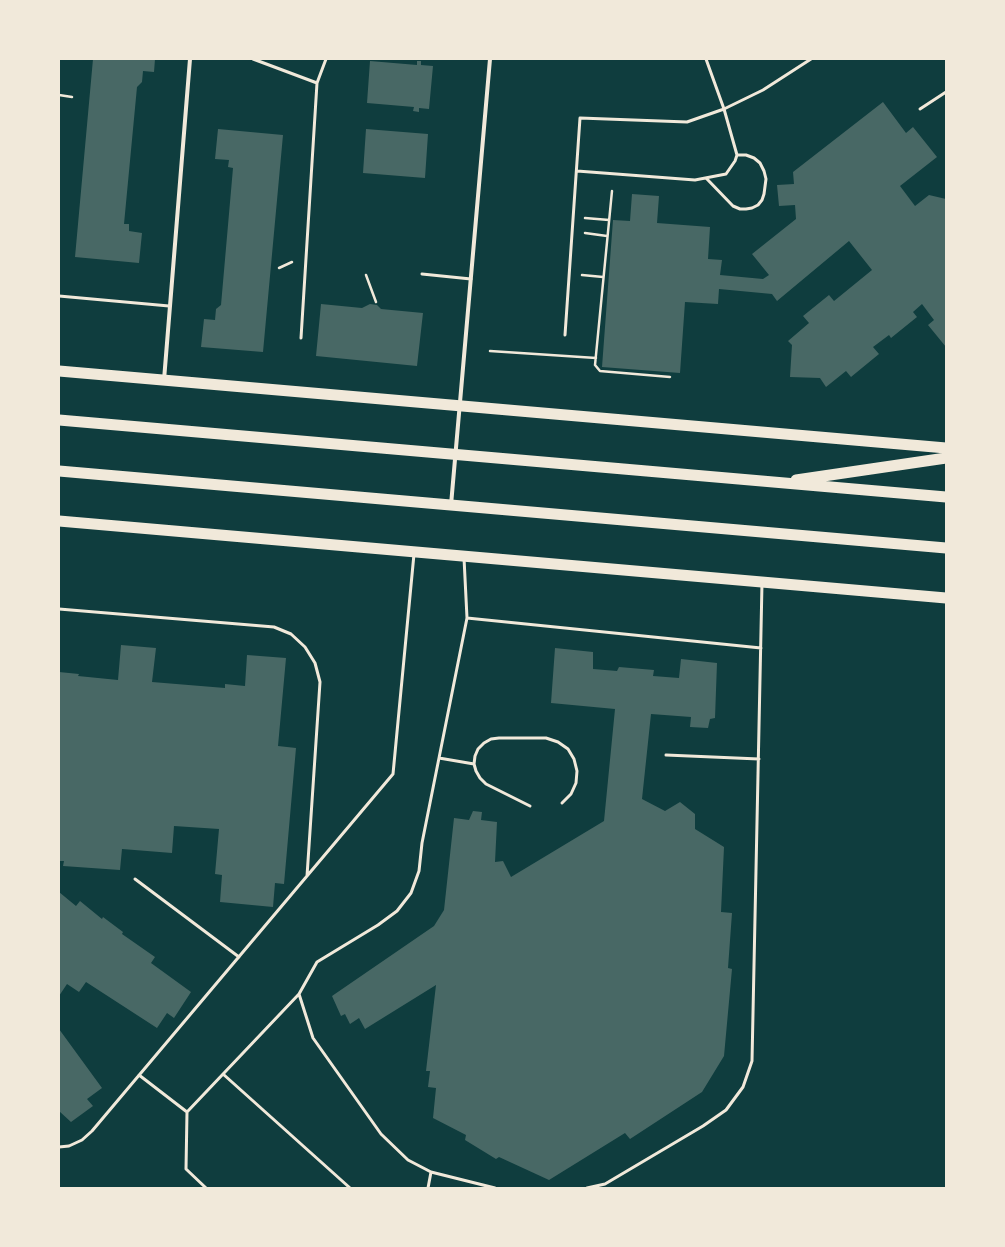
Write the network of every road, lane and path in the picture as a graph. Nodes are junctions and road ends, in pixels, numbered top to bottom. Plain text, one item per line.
1 (190, 59) edge
2 (253, 59) edge
3 (326, 59) edge
4 (490, 59) edge
5 (706, 59) edge
6 (811, 59) edge
7 (317, 83) junction
8 (946, 92) edge
9 (59, 95) edge
10 (72, 97) dead end
11 (724, 109) junction
12 (920, 109) dead end
13 (737, 155) junction
14 (577, 171) junction
15 (706, 178) junction
16 (612, 191) dead end
17 (573, 217) junction
18 (609, 220) junction
19 (572, 232) junction
20 (607, 236) junction
21 (366, 274) dead end
22 (422, 274) dead end
23 (569, 274) junction
24 (603, 277) junction
25 (471, 279) junction
26 (59, 296) edge
27 (376, 302) dead end
28 (169, 306) junction
29 (565, 335) dead end
30 (301, 338) dead end
31 (490, 351) dead end
32 (596, 358) junction
33 (59, 371) edge
34 (670, 377) dead end
35 (164, 380) junction
36 (460, 406) junction
37 (59, 420) edge
38 (946, 448) edge
39 (455, 454) junction
40 (946, 458) edge
41 (59, 471) edge
42 (777, 482) junction
43 (946, 497) edge
44 (451, 505) junction
45 (59, 521) edge
46 (946, 548) edge
47 (414, 552) junction
48 (464, 556) junction
49 (762, 582) junction
50 (946, 598) edge
51 (59, 609) edge
52 (466, 618) junction
53 (761, 648) junction
54 (666, 755) dead end
55 (439, 758) junction
56 (758, 759) junction
57 (474, 764) junction
58 (562, 802) dead end
59 (530, 806) dead end
60 (307, 876) junction
61 (135, 879) dead end
62 (239, 957) junction
63 (299, 994) junction
64 (223, 1074) junction
65 (139, 1075) junction
66 (187, 1112) junction
67 (59, 1147) edge
68 (431, 1172) junction
69 (206, 1188) edge
70 (350, 1188) edge
71 (428, 1188) edge
72 (495, 1188) edge
73 (587, 1188) edge

1 - 28 street
2 - 7 lane
3 - 7 lane
4 - 25 street
5 - 11 lane
6 - 11 lane
7 - 30 lane
8 - 12 lane
9 - 10 path
11 - 13 lane
11 - 14 lane
13 - 15 lane
13 - 15 lane
14 - 15 lane
14 - 17 lane
16 - 18 path
17 - 18 path
17 - 19 lane
18 - 20 path
19 - 20 path
19 - 23 lane
20 - 24 path
21 - 27 path
22 - 25 lane
23 - 24 path
23 - 29 lane
24 - 32 path
25 - 36 street
26 - 28 lane
28 - 35 street
31 - 32 path
32 - 34 path
33 - 35 highway
35 - 36 highway
36 - 38 highway
36 - 39 street
37 - 39 highway
39 - 42 highway
39 - 44 street
40 - 42 highway
41 - 44 highway
42 - 43 highway
44 - 46 highway
45 - 47 highway
47 - 48 highway
47 - 60 lane
48 - 49 highway
48 - 52 lane
49 - 50 highway
49 - 53 lane
51 - 60 lane
52 - 53 lane
52 - 55 lane
53 - 56 lane
54 - 56 lane
55 - 57 lane
55 - 63 lane
56 - 73 lane
57 - 58 lane
57 - 59 lane
60 - 62 lane
61 - 62 lane
62 - 65 lane
63 - 64 lane
63 - 68 lane
64 - 66 lane
64 - 70 lane
65 - 66 lane
65 - 67 lane
66 - 69 lane
68 - 71 lane
68 - 72 lane

